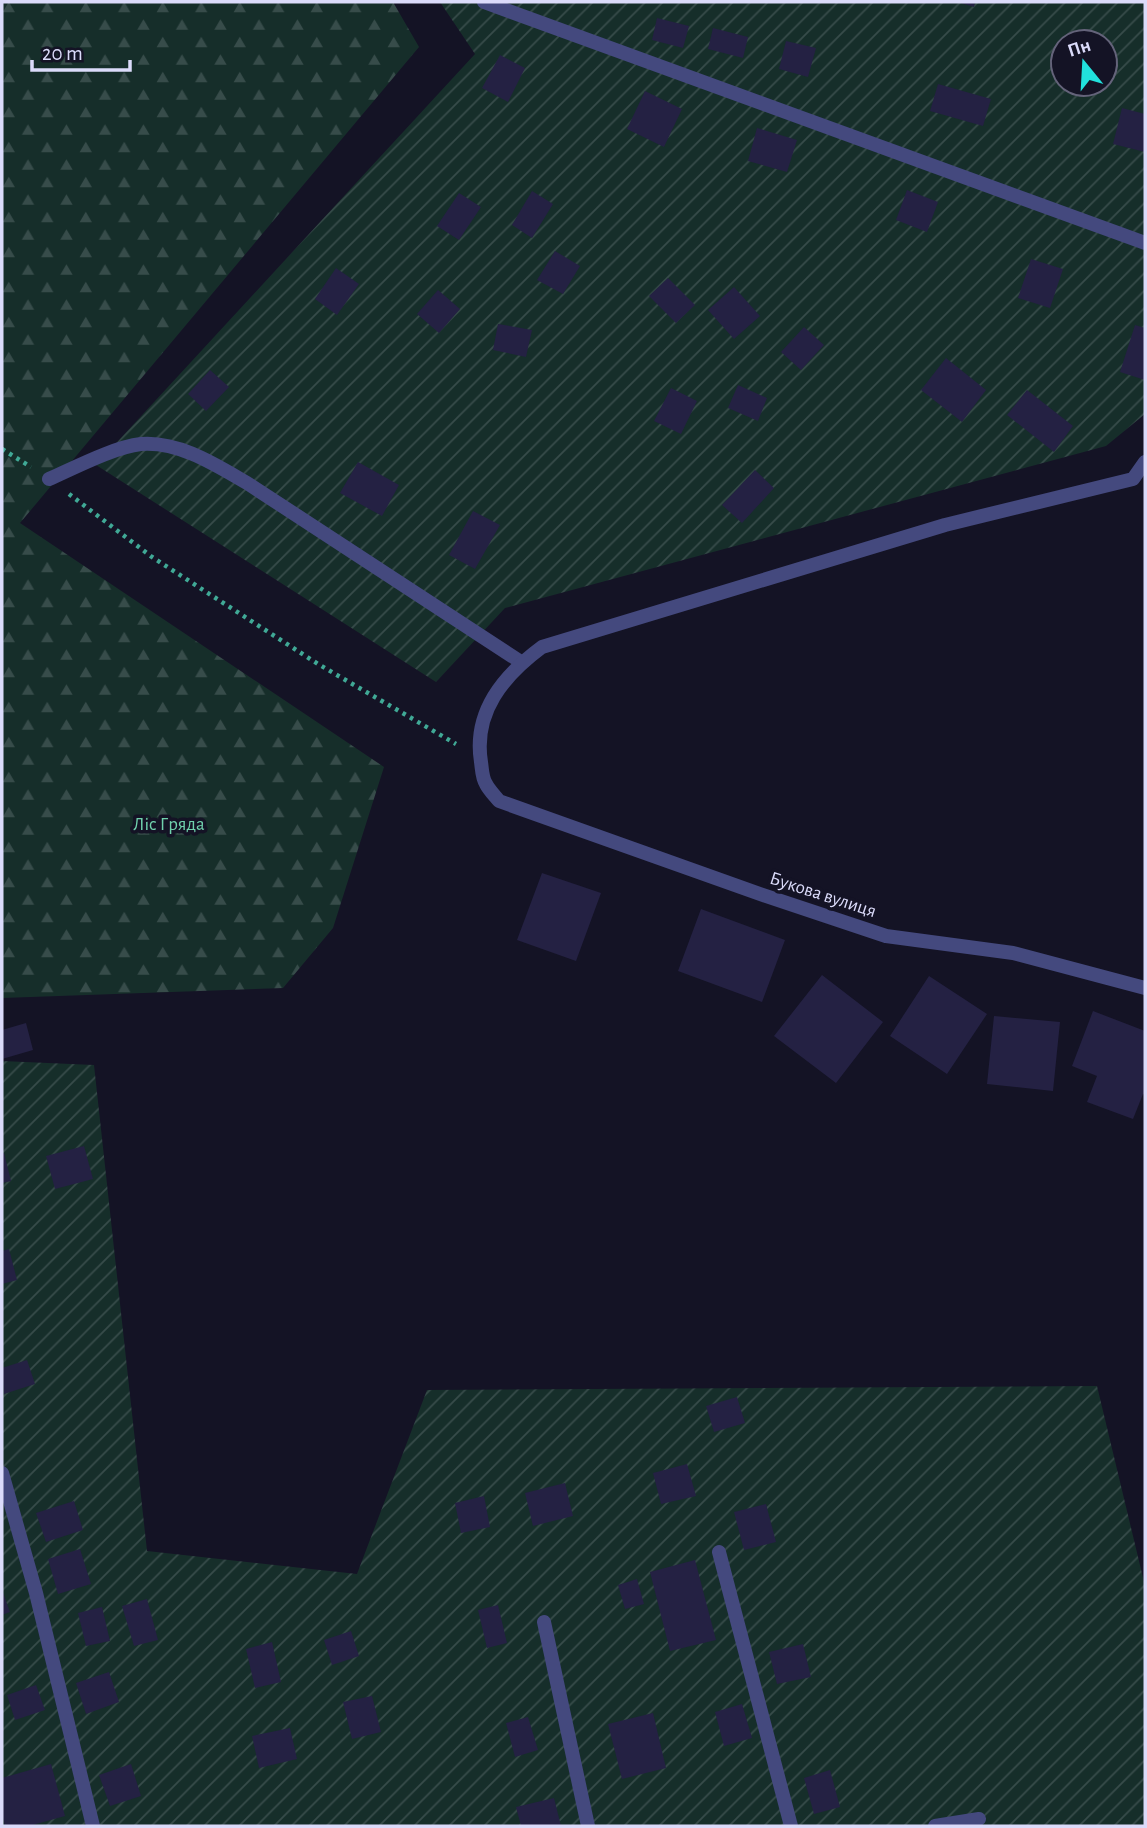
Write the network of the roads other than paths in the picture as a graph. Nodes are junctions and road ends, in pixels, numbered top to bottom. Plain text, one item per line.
1 (484, 2) edge
2 (1145, 243) edge
3 (1145, 462) edge
4 (49, 479) road end
5 (521, 662) junction
6 (1145, 988) edge
7 (2, 1473) edge
8 (719, 1552) dead end
9 (544, 1622) dead end
10 (979, 1819) dead end
11 (93, 1826) edge
12 (589, 1826) edge
13 (791, 1826) edge
14 (935, 1826) edge

1 - 2 street
3 - 5 street
4 - 5 street
5 - 6 street, Букова вулиця
7 - 11 street
8 - 13 street
9 - 12 street
10 - 14 street

